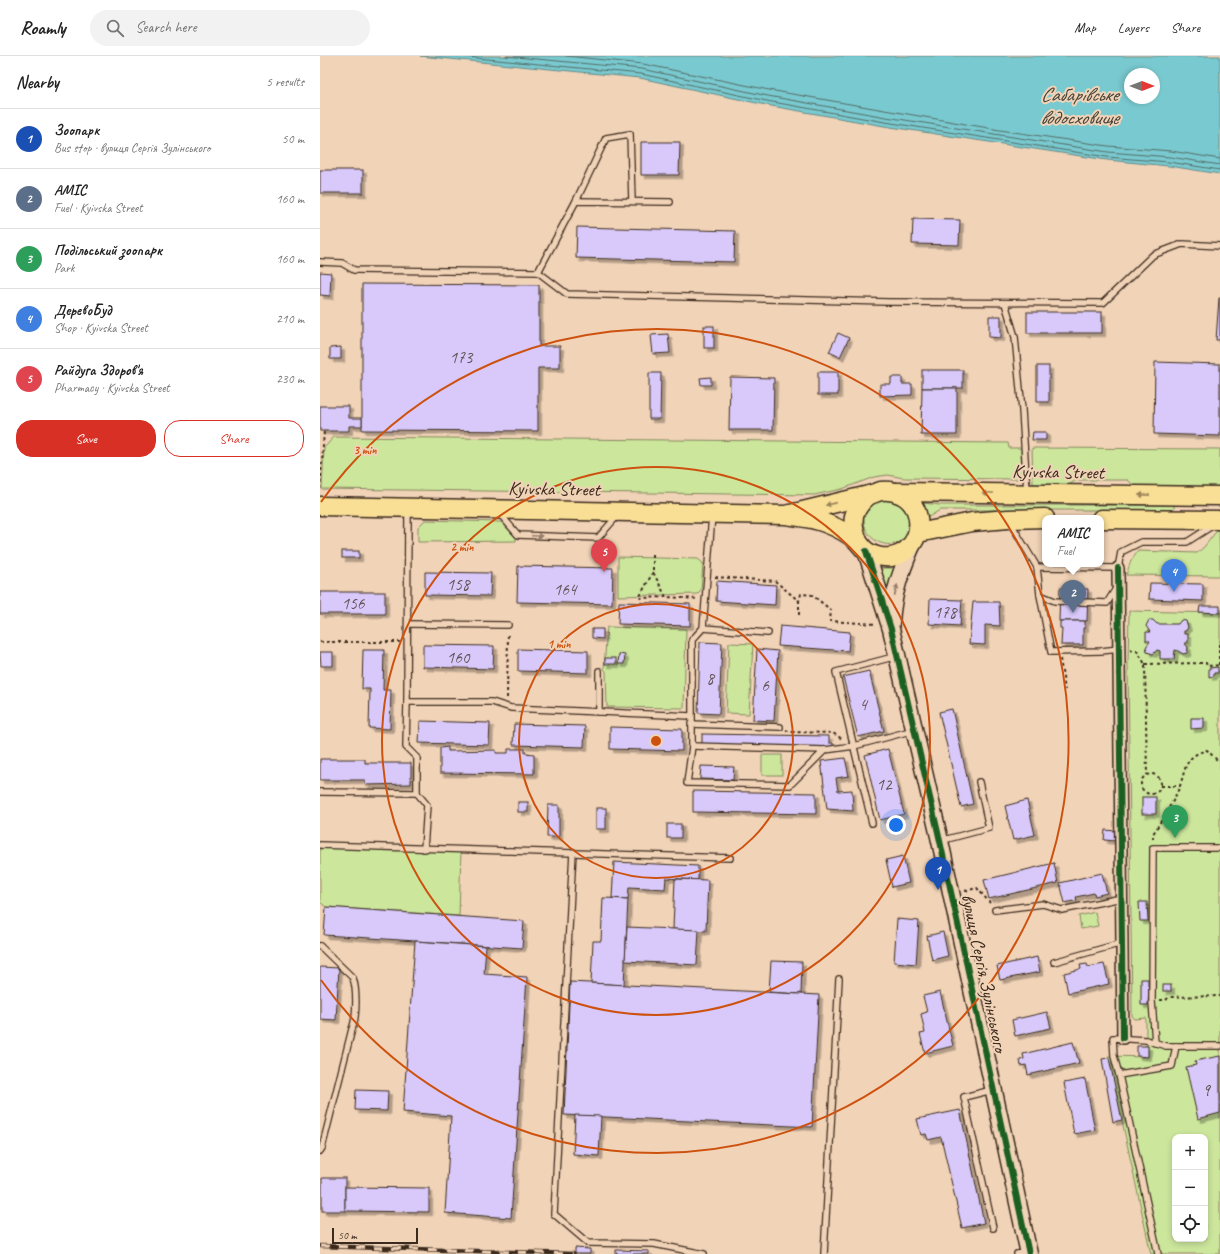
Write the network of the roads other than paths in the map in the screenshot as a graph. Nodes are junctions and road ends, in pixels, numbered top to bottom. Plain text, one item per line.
1 (576, 201) junction
2 (632, 201) junction
3 (670, 202) dead end
4 (1220, 246) edge
5 (320, 262) edge
6 (538, 272) junction
7 (1005, 303) junction
8 (896, 492) junction
9 (1027, 493) junction
10 (869, 495) junction
11 (1184, 495) junction
12 (1220, 496) edge
13 (320, 506) edge
14 (408, 507) junction
15 (496, 509) junction
16 (621, 511) junction
17 (712, 513) junction
18 (786, 515) junction
19 (1008, 518) junction
20 (1042, 518) edge
21 (1104, 519) edge
22 (1183, 520) junction
23 (1220, 520) edge
24 (916, 538) junction
25 (862, 546) junction
26 (1037, 567) junction
27 (1118, 568) junction
28 (1118, 584) junction
29 (1040, 595) junction
30 (408, 624) junction
31 (508, 625) road end
32 (884, 626) junction
33 (703, 628) junction
34 (768, 633) dead end
35 (1119, 649) junction
36 (897, 656) junction
37 (599, 671) dead end
38 (408, 702) junction
39 (599, 712) junction
40 (691, 716) junction
41 (691, 724) junction
42 (780, 728) road end
43 (914, 730) junction
44 (692, 746) junction
45 (854, 746) junction
46 (825, 750) junction
47 (979, 782) dead end
48 (320, 792) edge
49 (417, 793) junction
50 (872, 823) dead end
51 (940, 841) junction
52 (320, 845) edge
53 (1220, 848) edge
54 (424, 849) junction
55 (573, 852) junction
56 (730, 858) dead end
57 (1122, 898) junction
58 (995, 910) road end
59 (1122, 943) junction
60 (320, 946) edge
61 (1054, 962) dead end
62 (839, 979) dead end
63 (1123, 1038) junction
64 (1155, 1043) junction
65 (1176, 1046) junction
66 (1220, 1046) edge
67 (1119, 1075) junction
68 (994, 1090) junction
69 (320, 1151) edge
70 (993, 1228) dead end
71 (1025, 1253) edge
72 (704, 1254) edge
73 (824, 1254) edge
74 (1158, 1254) edge

1 - 2 lane
1 - 2 lane
1 - 6 lane
2 - 3 lane
4 - 7 lane
5 - 6 lane
6 - 7 lane
7 - 9 lane
9 -> 8 main road, Kyivska Street
8 - 10 main road
8 - 24 main road
11 -> 9 main road, Kyivska Street
10 -> 18 main road
10 - 25 main road
11 - 12 main road, Kyivska Street
11 - 22 main road
13 - 14 main road, Kyivska Street
14 - 15 main road, Kyivska Street
14 - 30 lane
15 - 16 main road, Kyivska Street
15 -> 16 lane
16 - 17 main road, Kyivska Street
17 - 18 main road, Kyivska Street
17 - 33 lane
18 - 25 main road
19 - 20 main road
19 - 24 main road
19 - 26 lane
21 - 22 main road
22 - 23 main road
23 - 27 lane
24 - 25 main road
32 -> 24 street
25 - 32 street
26 - 27 lane
26 - 29 lane
27 - 28 street
28 - 29 lane
28 - 35 street
29 - 35 lane
30 - 31 lane
30 - 38 lane
32 - 36 street, вулиця Сергія Зулінського
33 - 34 lane
33 - 40 lane
35 - 57 street
36 - 43 street, вулиця Сергія Зулінського
36 - 45 lane
37 - 39 lane
38 - 39 lane
38 - 49 lane
39 - 40 lane
40 - 41 lane
41 - 42 lane
41 - 44 lane
43 - 45 lane
43 - 51 street, вулиця Сергія Зулінського
44 - 46 lane
44 - 46 lane
45 - 46 lane
45 - 50 lane
47 - 51 lane
48 - 49 lane
49 - 54 lane
51 - 68 street, вулиця Сергія Зулінського
52 - 54 lane
53 - 64 lane
54 - 55 lane
55 - 56 lane
55 - 72 lane
57 - 58 lane
57 - 59 street
59 - 61 lane
59 - 63 street
60 - 69 lane
62 - 73 lane
63 - 64 lane
63 - 67 lane
64 - 65 lane
65 - 66 lane
65 - 67 lane
67 - 74 lane
68 - 70 lane
68 - 71 street, вулиця Сергія Зулінського

